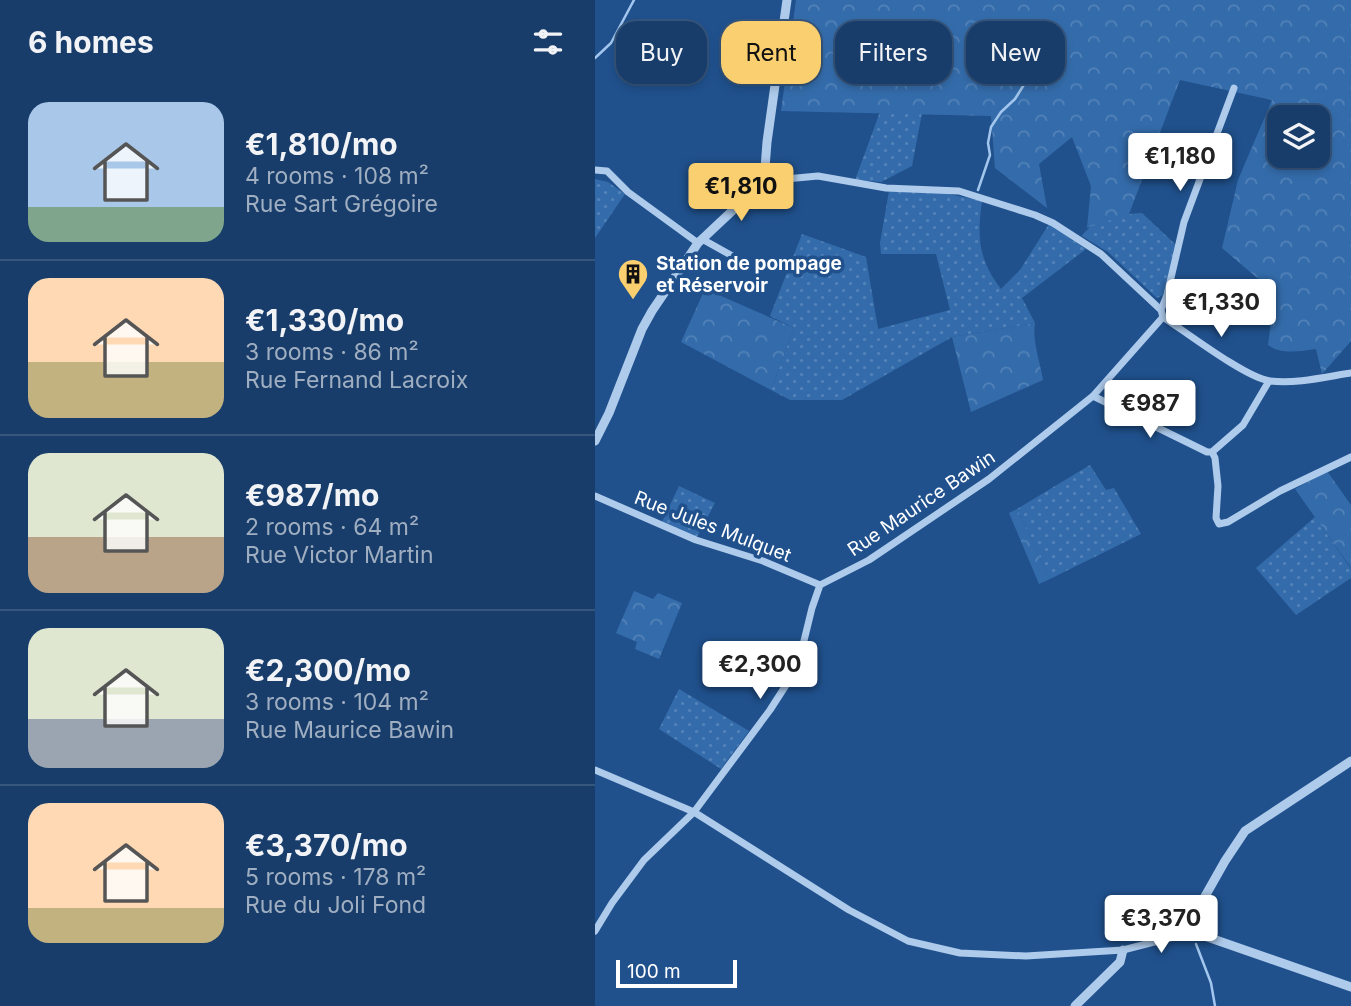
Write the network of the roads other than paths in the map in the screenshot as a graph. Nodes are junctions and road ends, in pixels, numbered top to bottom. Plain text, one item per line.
1 (787, 0) edge
2 (1234, 88) dead end
3 (595, 170) edge
4 (764, 181) junction
5 (700, 241) junction
6 (736, 258) dead end
7 (1162, 314) junction
8 (1351, 373) edge
9 (1269, 381) junction
10 (1093, 396) junction
11 (595, 441) edge
12 (1212, 452) junction
13 (1351, 457) edge
14 (595, 496) edge
15 (820, 585) junction
16 (1351, 761) edge
17 (595, 770) edge
18 (694, 812) junction
19 (595, 931) edge
20 (1193, 932) junction
21 (1123, 950) junction
22 (1351, 986) edge
23 (1075, 1006) edge

1 - 4 street
2 - 7 street
3 - 5 street
4 - 5 street
4 - 7 street
5 - 6 street
5 - 11 street
7 - 9 street
7 - 10 street, Rue Maurice Bawin
8 - 9 street
9 - 12 street
10 - 12 street
10 - 15 street, Rue Maurice Bawin
12 - 13 street
14 - 15 street, Rue Jules Mulquet
15 - 18 street
16 - 20 street
17 - 18 street
18 - 19 street
18 - 21 street
20 - 21 street
20 - 22 street
21 - 23 street

